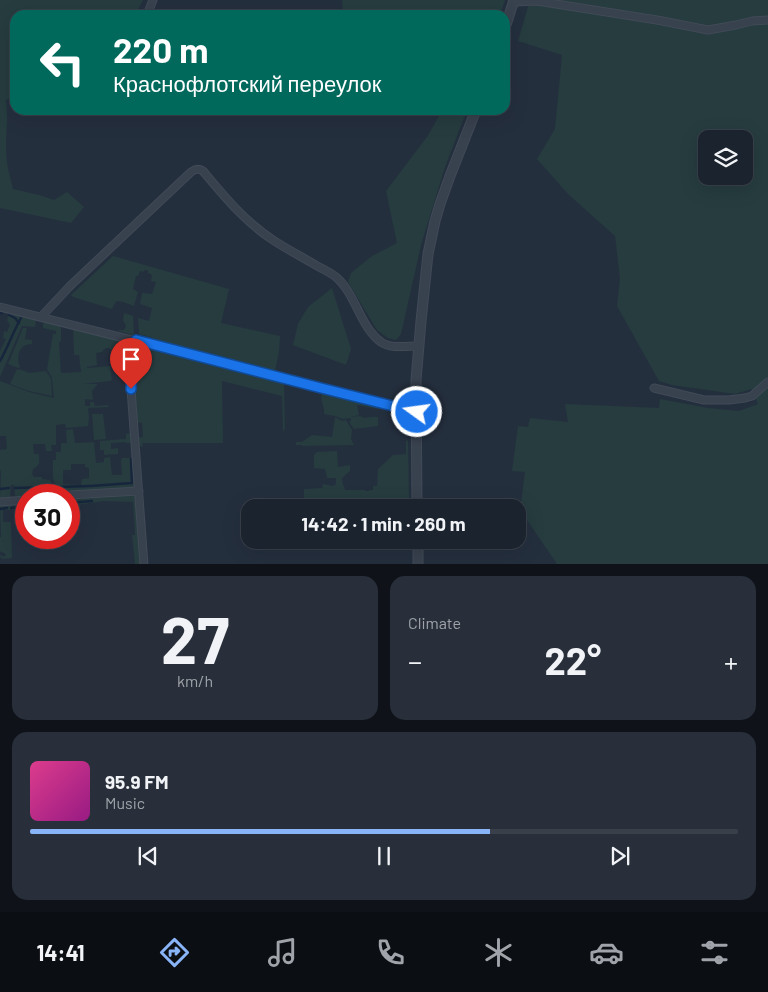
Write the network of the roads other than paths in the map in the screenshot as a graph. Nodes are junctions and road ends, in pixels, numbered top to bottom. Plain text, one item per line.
1 (514, 1) edge
2 (510, 13) edge
3 (768, 20) edge
4 (474, 115) edge
5 (0, 307) edge
6 (41, 317) junction
7 (136, 340) junction
8 (418, 346) junction
9 (768, 382) edge
10 (654, 388) dead end
11 (417, 412) junction
12 (139, 491) junction
13 (80, 494) edge
14 (417, 499) edge
15 (15, 501) edge
16 (0, 502) edge
17 (418, 549) edge
18 (144, 564) edge
19 (418, 564) edge

1 - 2 street
1 - 3 street
4 - 8 street
5 - 6 street
6 - 7 street
6 - 8 street
7 - 11 street
7 - 12 street
8 - 11 street
9 - 10 street
11 - 14 street
12 - 13 street
12 - 18 street
15 - 16 street
17 - 19 street

